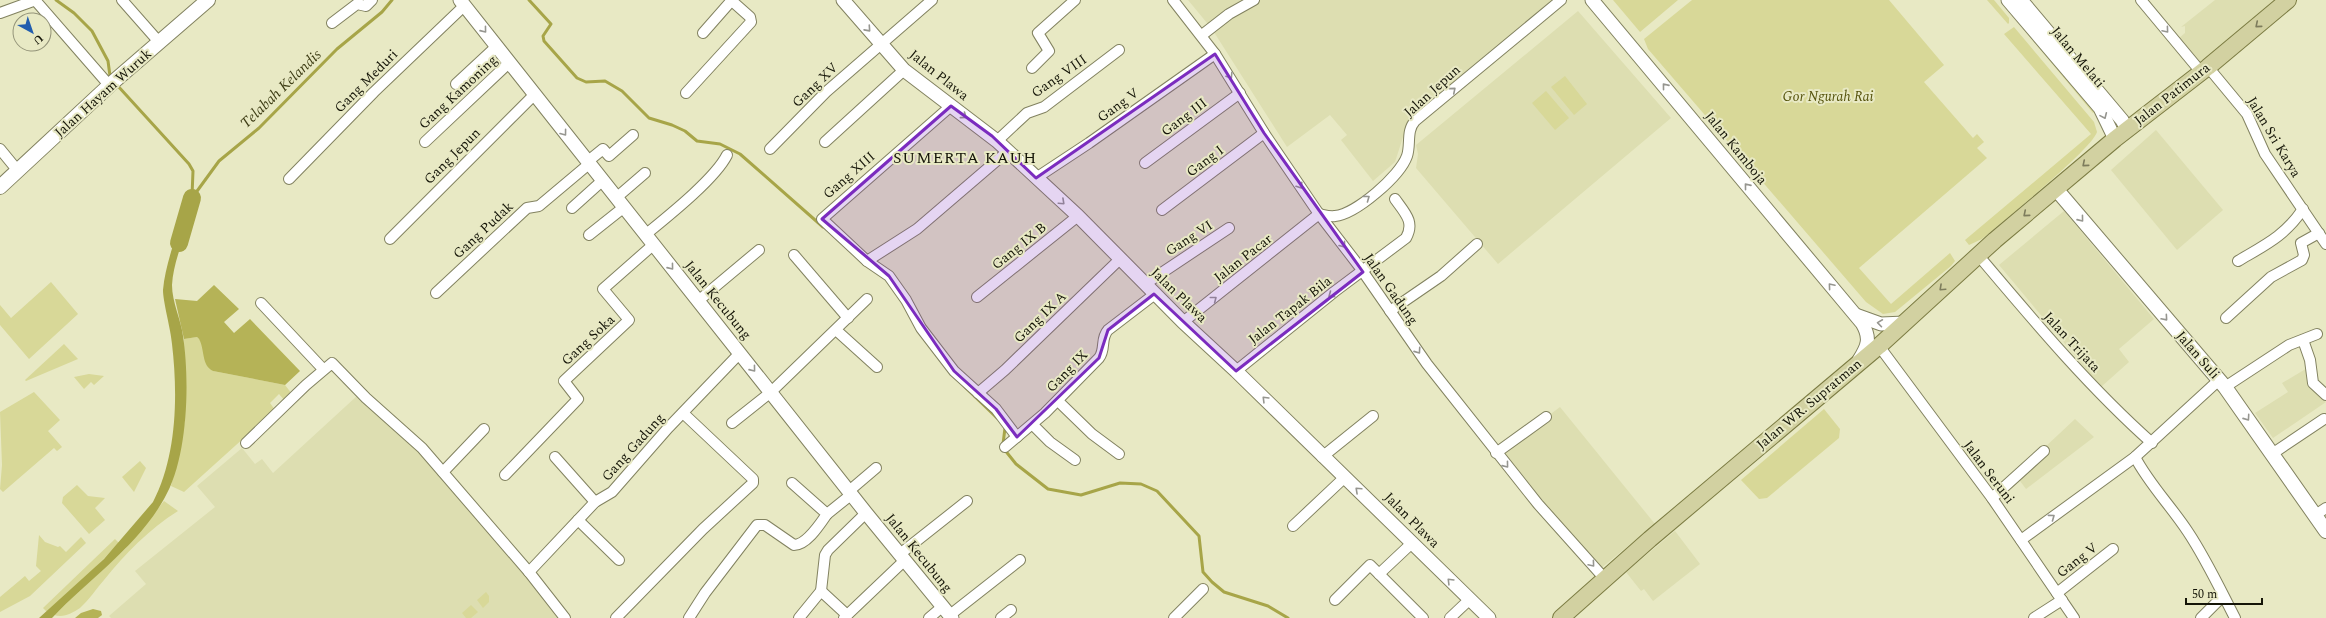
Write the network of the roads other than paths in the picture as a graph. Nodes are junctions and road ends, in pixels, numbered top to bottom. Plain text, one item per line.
1 (122, 0) edge
2 (208, 0) edge
3 (372, 0) edge
4 (732, 0) edge
5 (842, 0) edge
6 (932, 0) edge
7 (1075, 0) edge
8 (1173, 0) edge
9 (1254, 0) edge
10 (1561, 0) edge
11 (1592, 0) edge
12 (2008, 0) edge
13 (2021, 0) edge
14 (2141, 0) edge
15 (2288, 0) edge
16 (36, 2) edge
17 (462, 3) edge
18 (0, 13) edge
19 (332, 23) dead end
20 (703, 33) dead end
21 (1202, 35) junction
22 (159, 42) junction
23 (881, 44) junction
24 (497, 46) junction
25 (1119, 50) dead end
26 (1216, 54) junction
27 (510, 62) junction
28 (1032, 68) dead end
29 (2204, 69) junction
30 (904, 70) junction
31 (114, 81) junction
32 (456, 84) dead end
33 (1240, 93) junction
34 (535, 94) junction
35 (686, 94) dead end
36 (951, 106) junction
37 (2128, 129) junction
38 (1264, 133) junction
39 (633, 135) dead end
40 (2114, 139) junction
41 (997, 140) junction
42 (425, 142) dead end
43 (825, 142) dead end
44 (0, 149) edge
45 (770, 149) dead end
46 (1008, 151) junction
47 (727, 155) dead end
48 (588, 163) junction
49 (1144, 163) dead end
50 (18, 171) junction
51 (645, 173) dead end
52 (1036, 178) junction
53 (290, 179) dead end
54 (602, 181) junction
55 (0, 187) edge
56 (2056, 189) junction
57 (1395, 199) dead end
58 (619, 203) junction
59 (572, 208) dead end
60 (2303, 209) junction
61 (1162, 210) dead end
62 (1320, 214) junction
63 (1078, 216) junction
64 (1229, 228) dead end
65 (588, 235) dead end
66 (2323, 237) edge
67 (390, 239) dead end
68 (649, 240) junction
69 (1477, 244) dead end
70 (759, 250) dead end
71 (794, 255) dead end
72 (1978, 255) junction
73 (867, 260) junction
74 (1120, 260) junction
75 (2238, 261) dead end
76 (1363, 272) junction
77 (1145, 284) junction
78 (436, 293) dead end
79 (1155, 294) junction
80 (977, 297) dead end
81 (867, 299) dead end
82 (698, 301) junction
83 (261, 303) dead end
84 (1390, 311) junction
85 (1856, 315) junction
86 (848, 318) junction
87 (2226, 318) dead end
88 (1183, 322) junction
89 (1905, 322) junction
90 (836, 330) junction
91 (2317, 334) dead end
92 (2303, 340) junction
93 (1879, 346) junction
94 (740, 354) junction
95 (1856, 364) junction
96 (877, 367) dead end
97 (323, 369) junction
98 (1236, 371) junction
99 (2222, 383) junction
100 (771, 392) junction
101 (978, 393) junction
102 (2326, 395) edge
103 (1058, 401) junction
104 (683, 413) junction
105 (1373, 416) dead end
106 (1546, 417) dead end
107 (2324, 418) dead end
108 (732, 423) dead end
109 (1033, 425) junction
110 (484, 429) dead end
111 (1017, 437) junction
112 (246, 443) dead end
113 (2152, 443) junction
114 (1005, 447) dead end
115 (2044, 451) dead end
116 (1496, 453) junction
117 (1119, 454) dead end
118 (2272, 454) junction
119 (555, 457) dead end
120 (1322, 457) junction
121 (2135, 457) junction
122 (1075, 460) dead end
123 (876, 468) dead end
124 (443, 472) junction
125 (505, 475) dead end
126 (1344, 478) junction
127 (792, 483) dead end
128 (850, 493) junction
129 (1992, 498) junction
130 (967, 501) dead end
131 (595, 502) junction
132 (2320, 512) edge
133 (827, 514) junction
134 (866, 514) junction
135 (578, 520) junction
136 (1293, 526) dead end
137 (2326, 531) edge
138 (2021, 540) junction
139 (1412, 543) junction
140 (2114, 550) dead end
141 (903, 557) junction
142 (619, 560) dead end
143 (1020, 560) dead end
144 (529, 572) junction
145 (1379, 574) junction
146 (1605, 580) junction
147 (1203, 589) dead end
148 (821, 591) junction
149 (2224, 596) junction
150 (2060, 597) junction
151 (1335, 600) dead end
152 (1469, 600) junction
153 (1011, 610) dead end
154 (948, 613) edge
155 (845, 617) edge
156 (565, 618) edge
157 (616, 618) edge
158 (690, 618) edge
159 (799, 618) edge
160 (929, 618) edge
161 (1001, 618) edge
162 (1174, 618) edge
163 (1423, 618) edge
164 (1450, 618) edge
165 (1489, 618) edge
166 (1561, 618) edge
167 (2034, 618) edge
168 (2074, 618) edge
169 (2201, 618) edge
170 (2235, 618) edge

1 - 22 street
2 - 22 main road, Jalan Hayam Wuruk
3 - 19 street
4 - 20 street
4 - 35 street
5 -> 23 street, Jalan Plawa
6 - 23 street, Gang XV
7 - 28 street
8 - 21 street, Jalan Gadung
9 - 21 street
62 -> 10 street, Jalan Jepun
85 -> 11 street, Jalan Kamboja
12 -> 40 street, Jalan Melati
13 - 37 street, Jalan Melati
14 -> 29 street, Jalan Sri Karya
15 -> 29 main road, Jalan Patimura
16 - 18 street
16 - 31 street
17 -> 24 street, Jalan Kecubung
17 - 53 street, Gang Meduri
21 - 26 street, Jalan Gadung
22 - 31 main road, Jalan Hayam Wuruk
23 - 30 street, Jalan Plawa
23 - 45 street, Gang XV
24 - 27 street, Jalan Kecubung
24 - 32 street
25 - 41 street, Gang VIII
26 -> 33 street, Jalan Gadung
26 - 52 street, Gang V
27 - 34 street, Jalan Kecubung
27 - 42 street, Gang Kamoning
29 - 37 main road, Jalan Patimura
29 - 60 street, Jalan Sri Karya
30 - 36 street, Jalan Plawa
30 - 43 street
31 - 50 main road, Jalan Hayam Wuruk
33 - 38 street, Jalan Gadung
33 - 49 street, Gang III
34 -> 48 street, Jalan Kecubung
34 - 67 street, Gang Jepun
36 -> 41 street, Jalan Plawa
36 - 73 street, Gang XIII
37 - 40 main road, Jalan Patimura
38 - 61 street, Gang I
38 -> 62 street, Jalan Gadung
39 - 48 street
40 -> 56 main road, Jalan Patimura
41 - 46 street, Jalan Plawa
44 - 50 street
46 - 52 street, Jalan Plawa
46 - 73 street
47 - 68 street
48 - 54 street, Jalan Kecubung
48 - 78 street, Gang Pudak
50 - 55 main road, Jalan Hayam Wuruk
51 - 58 street
52 -> 63 street, Jalan Plawa
54 - 58 street, Jalan Kecubung
54 - 59 street
56 -> 72 main road, Jalan WR. Supratman
56 -> 99 main road, Jalan Suli
57 - 76 street, Jalan Tapak Bila
58 - 65 street
58 - 68 street, Jalan Kecubung
60 - 66 street, Jalan Sri Karya
60 - 75 street
62 -> 76 street, Jalan Gadung
88 -> 62 street, Jalan Pacar
63 - 74 street, Jalan Plawa
63 - 80 street, Gang IX B
64 - 77 street, Gang VI
66 - 87 street
68 -> 82 street, Jalan Kecubung
68 - 125 street, Gang Soka
69 - 84 street
70 - 82 street
71 - 86 street
72 -> 89 main road, Jalan WR. Supratman
72 - 113 street, Jalan Trijata
73 - 101 street
74 - 77 street, Jalan Plawa
74 - 101 street, Gang IX A
76 - 84 street, Jalan Gadung
76 -> 98 street, Jalan Tapak Bila
77 - 79 street, Jalan Plawa
79 - 88 street, Jalan Plawa
79 - 103 street, Gang IX
81 - 86 street
82 - 94 street, Jalan Kecubung
83 - 97 street
84 -> 116 street, Jalan Gadung
89 -> 85 street, Jalan Kamboja
85 - 95 street, Jalan Kamboja
86 - 90 street
88 - 98 street, Jalan Plawa
89 - 93 main road, Jalan WR. Supratman
90 - 96 street
90 - 100 street
91 - 92 street
92 - 99 street
92 - 102 street
93 - 95 main road, Jalan WR. Supratman
93 - 129 street, Jalan Seruni
94 -> 100 street, Jalan Kecubung
94 - 104 street, Gang Gadung
95 - 146 main road, Jalan WR. Supratman
97 - 112 street
97 - 124 street
120 -> 98 street, Jalan Plawa
99 - 113 street
99 -> 118 main road, Jalan Suli
100 - 108 street
100 - 128 street, Jalan Kecubung
101 - 111 street
103 - 109 street, Gang IX
103 - 117 street
104 - 131 street, Gang Gadung
104 - 157 street
105 - 120 street
106 - 116 street
107 - 118 street
109 - 111 street, Gang IX
109 - 122 street
110 - 124 street
111 - 114 street, Gang IX
113 - 121 street
115 - 129 street
116 -> 146 street, Jalan Gadung
118 - 132 main road, Jalan Suli
119 - 131 street
120 - 126 street, Jalan Plawa
138 -> 121 street
121 - 149 street
123 - 128 street
124 - 144 street
126 - 136 street
139 -> 126 street, Jalan Plawa
127 - 133 street
128 - 133 street
128 - 134 street, Jalan Kecubung
129 - 138 street, Jalan Seruni
130 - 141 street
131 - 135 street, Gang Gadung
132 - 137 main road, Jalan Suli
133 - 158 street
134 - 141 street, Jalan Kecubung
134 - 148 street
135 - 142 street
135 - 144 street, Gang Gadung
138 - 150 street, Jalan Seruni
139 - 145 street
152 -> 139 street, Jalan Plawa
140 - 150 street, Gang V
141 - 154 street, Jalan Kecubung
141 - 155 street
143 - 154 street
144 - 156 street
145 - 151 street
145 - 163 street
146 - 166 main road, Jalan WR. Supratman
147 - 162 street
148 - 155 street
148 - 159 street
149 - 169 street
149 - 170 street
150 - 167 street, Gang V
150 - 168 street, Jalan Seruni
152 - 164 street
152 - 165 street, Jalan Plawa
153 - 161 street
154 - 160 street

